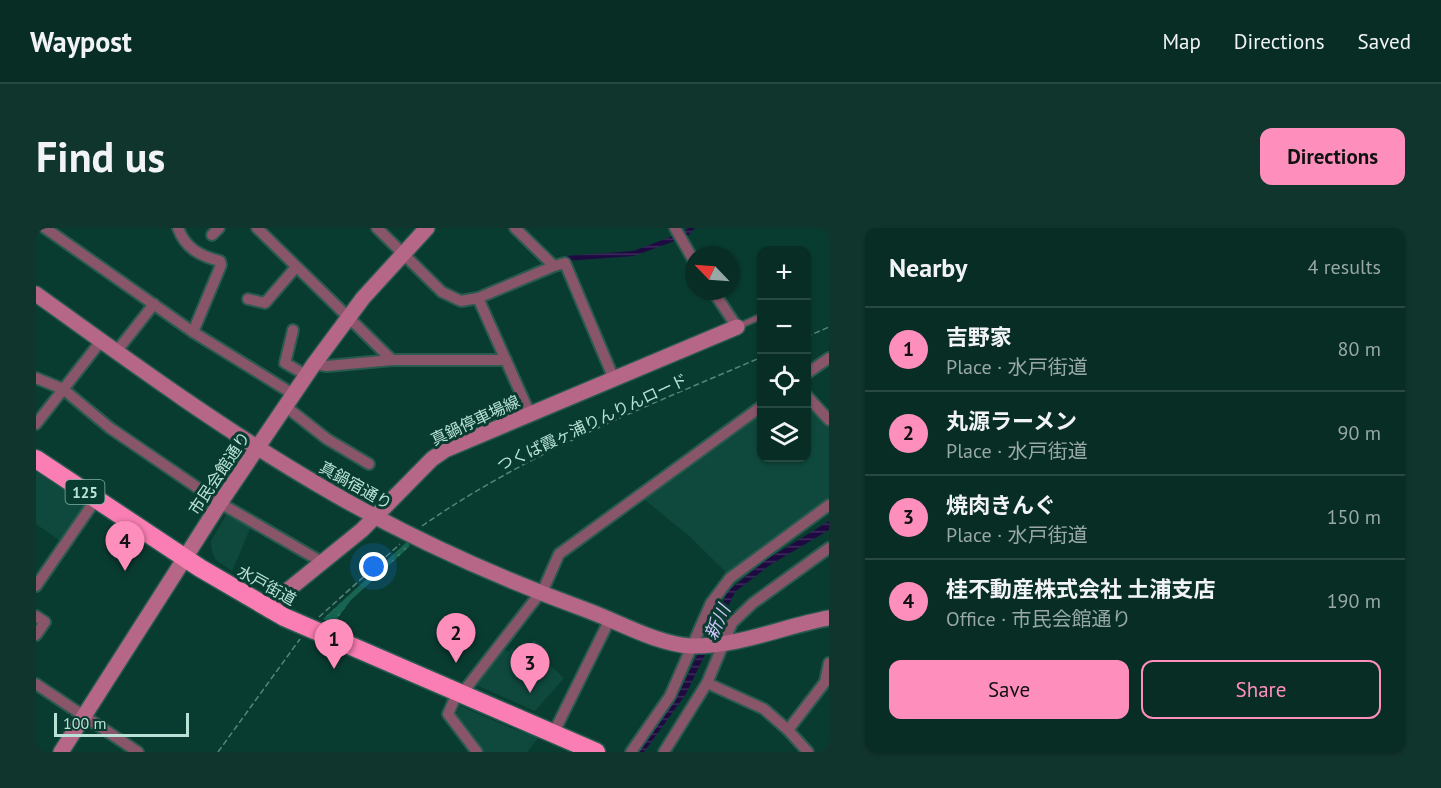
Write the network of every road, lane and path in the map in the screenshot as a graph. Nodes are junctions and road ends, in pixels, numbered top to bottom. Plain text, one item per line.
1 (45, 228) edge
2 (178, 228) edge
3 (257, 228) edge
4 (377, 228) edge
5 (427, 228) edge
6 (514, 228) edge
7 (676, 228) edge
8 (686, 246) edge
9 (403, 253) junction
10 (554, 266) junction
11 (296, 267) junction
12 (36, 294) edge
13 (478, 298) junction
14 (248, 299) dead end
15 (719, 300) edge
16 (154, 304) junction
17 (348, 316) junction
18 (757, 318) edge
19 (737, 327) junction
20 (829, 327) edge
21 (293, 330) dead end
22 (193, 332) junction
23 (811, 335) edge
24 (101, 342) junction
25 (116, 352) junction
26 (829, 358) edge
27 (757, 359) edge
28 (392, 360) junction
29 (506, 360) junction
30 (310, 370) junction
31 (811, 371) edge
32 (36, 378) edge
33 (614, 379) junction
34 (63, 389) junction
35 (289, 400) junction
36 (811, 400) edge
37 (759, 408) edge
38 (530, 414) junction
39 (829, 420) edge
40 (36, 424) edge
41 (258, 447) junction
42 (36, 459) edge
43 (369, 464) dead end
44 (96, 499) junction
45 (220, 503) junction
46 (829, 506) edge
47 (375, 517) junction
48 (410, 535) junction
49 (829, 548) edge
50 (184, 558) junction
51 (322, 562) junction
52 (36, 584) edge
53 (538, 592) junction
54 (269, 610) junction
55 (36, 616) edge
56 (610, 618) junction
57 (829, 618) edge
58 (308, 629) junction
59 (36, 635) edge
60 (720, 644) junction
61 (695, 646) junction
62 (829, 663) edge
63 (707, 683) junction
64 (36, 684) edge
65 (460, 694) junction
66 (84, 716) junction
67 (788, 730) junction
68 (553, 734) junction
69 (61, 752) edge
70 (138, 752) edge
71 (218, 752) edge
72 (477, 752) edge
73 (596, 752) edge
74 (631, 752) edge
75 (664, 752) edge
76 (808, 752) edge

1 - 16 street
2 - 22 street
3 - 11 street
4 - 9 street
5 - 9 street, 市民会館通り
6 - 10 street
7 - 8 street
9 - 13 street
9 - 17 street, 市民会館通り
10 - 13 street
10 - 33 street
11 - 14 street
11 - 17 street
12 - 24 street, 真鍋宿通り
13 - 29 street
15 - 19 street
16 - 22 street
16 - 25 street
17 - 28 street
17 - 30 street, 市民会館通り
18 - 19 lane
19 - 33 street, 真鍋停車場線
20 - 23 path
21 - 30 street
22 - 35 street
24 - 25 street, 真鍋宿通り
24 - 34 street
25 - 41 street, 真鍋宿通り
26 - 31 street
27 - 48 path, つくば霞ヶ浦りんりんロード
28 - 29 street
28 - 30 street
29 - 38 street
30 - 35 street, 市民会館通り
32 - 34 street
33 - 38 street, 真鍋停車場線
34 - 40 street
34 - 45 street
35 - 41 street, 市民会館通り
35 - 43 street
36 - 39 street
37 - 53 street
38 - 47 street, 真鍋停車場線
41 - 45 street, 市民会館通り
41 - 47 street, 真鍋宿通り
42 - 44 highway, 水戸街道 / 125
44 - 50 highway, 水戸街道 / 125
44 - 52 street
45 - 50 street, 市民会館通り
45 - 51 street
46 - 61 street
47 - 48 street, 真鍋宿通り
47 - 51 street, 真鍋停車場線
48 - 53 street, 真鍋宿通り
48 - 58 path, つくば霞ヶ浦りんりんロード
49 - 60 street
50 - 54 highway, 水戸街道 / 125
50 - 66 street, 市民会館通り
51 - 54 street, 真鍋停車場線
53 - 56 street, 真鍋宿通り
53 - 65 street
54 - 58 highway, 水戸街道 / 125
55 - 59 street
56 - 61 street, 真鍋宿通り
56 - 68 street
57 - 60 street, 真鍋宿通り
58 - 65 highway, 水戸街道 / 125
58 - 71 path, つくば霞ヶ浦りんりんロード
60 - 61 street, 真鍋宿通り
60 - 63 street
61 - 74 street
62 - 67 street
63 - 67 street
63 - 75 street
64 - 66 street
65 - 68 highway, 水戸街道 / 125
65 - 72 street
66 - 69 street, 市民会館通り
66 - 70 street
67 - 76 street
68 - 73 highway, 水戸街道 / 125

